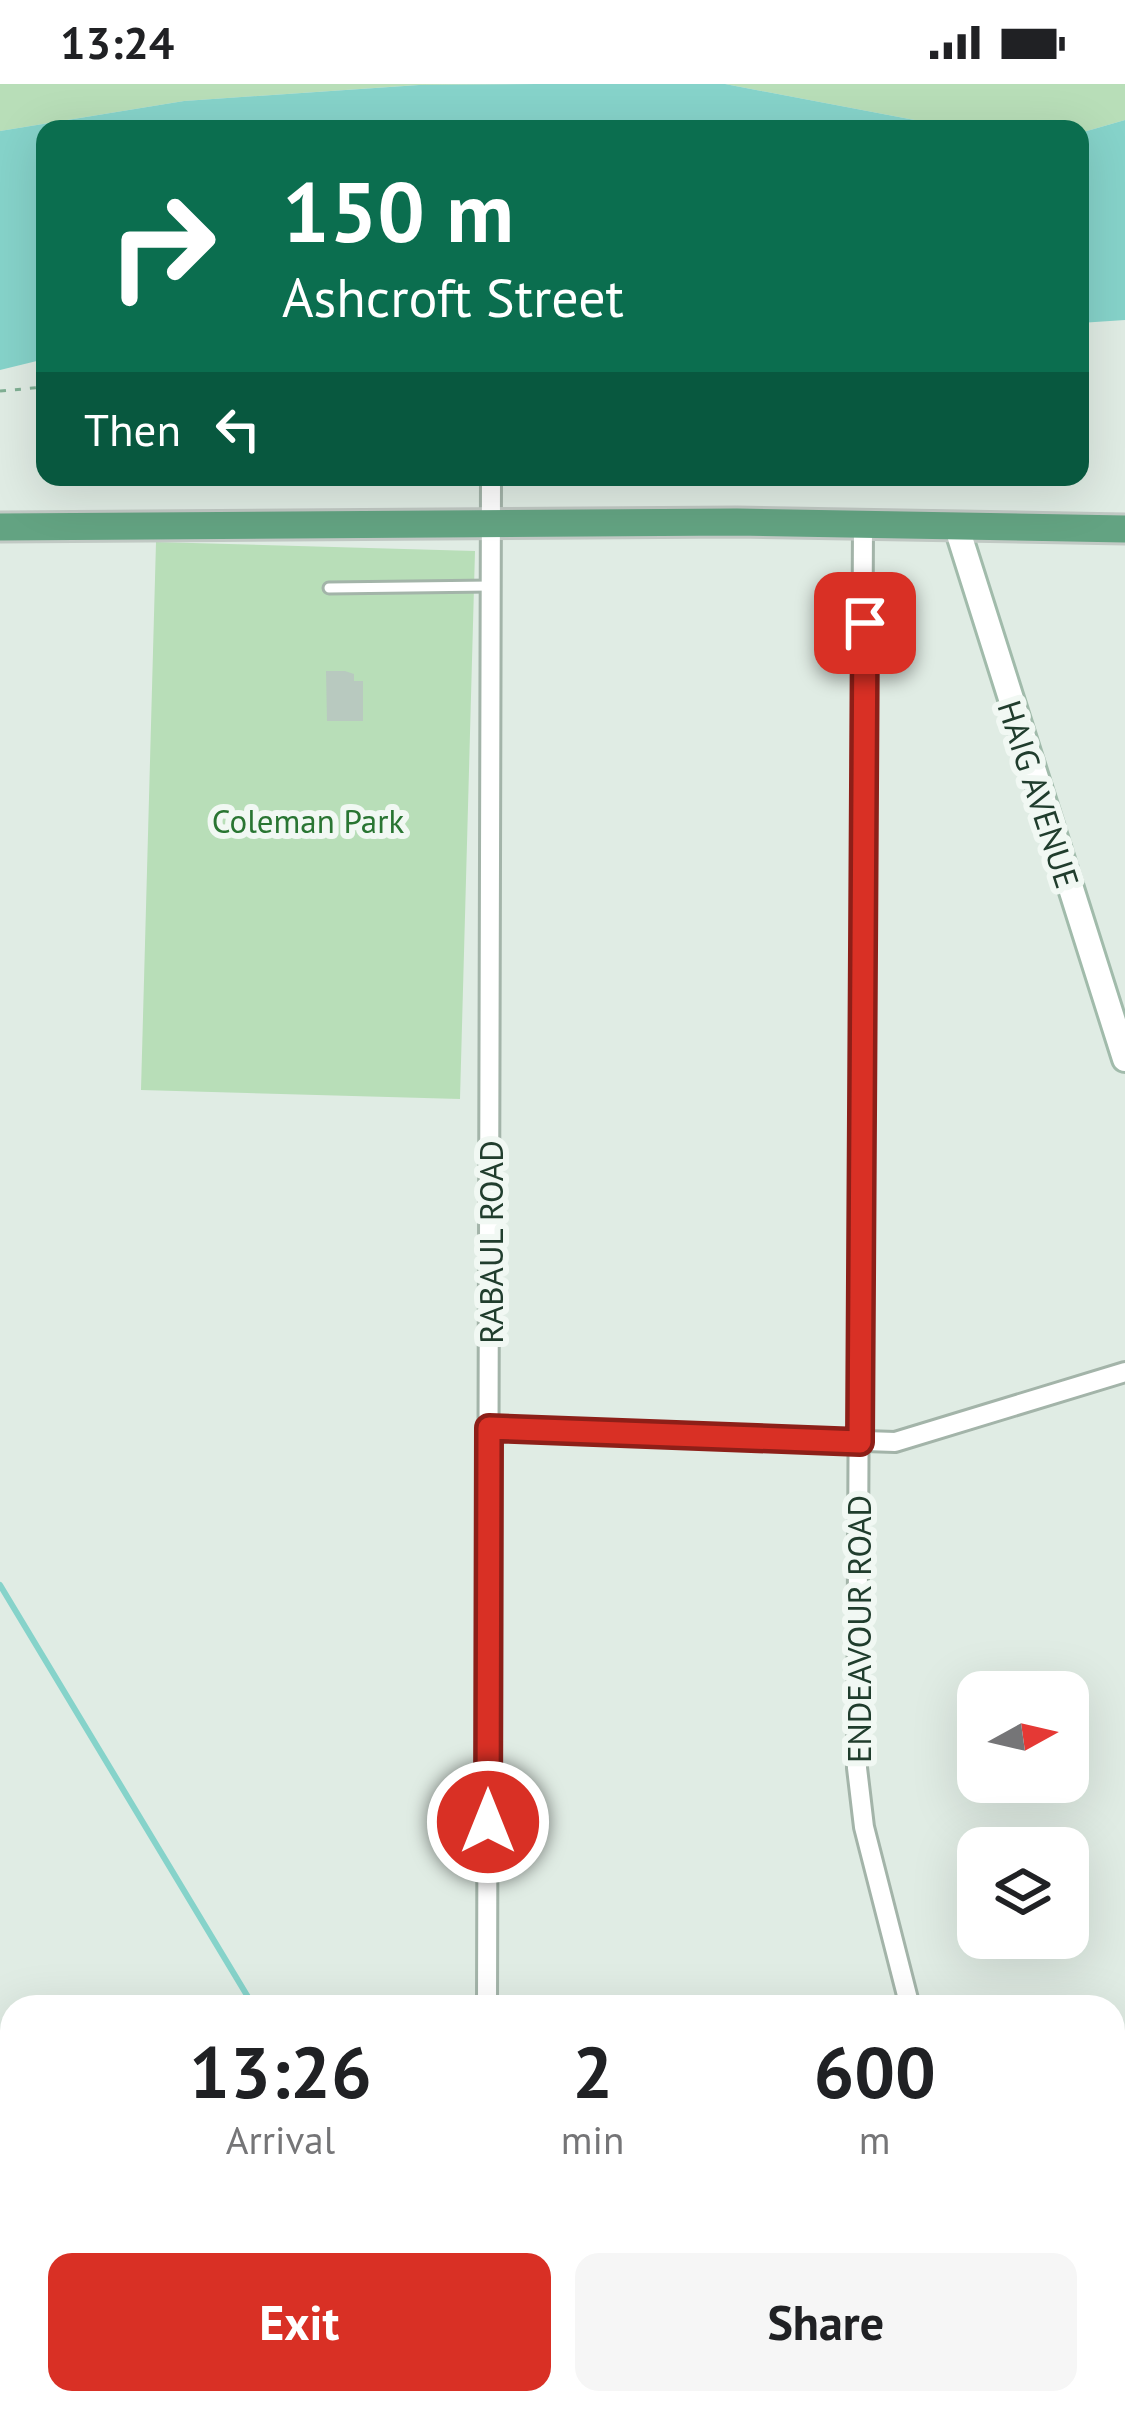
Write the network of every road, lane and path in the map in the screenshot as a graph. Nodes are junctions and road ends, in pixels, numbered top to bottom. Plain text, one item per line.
1 (36, 388) edge
2 (0, 391) edge
3 (491, 486) edge
4 (862, 525) junction
5 (0, 527) edge
6 (491, 528) junction
7 (957, 528) junction
8 (1125, 529) edge
9 (491, 586) junction
10 (329, 588) dead end
11 (1125, 1059) edge
12 (1125, 1372) edge
13 (489, 1428) junction
14 (860, 1442) junction
15 (487, 1995) edge
16 (907, 1995) edge

1 - 2 path
3 - 6 street, RABAUL ROAD
4 - 6 main road
4 - 7 main road
4 - 14 street, ENDEAVOUR ROAD
5 - 6 main road
6 - 9 street, RABAUL ROAD
7 - 8 main road
7 - 11 main road, HAIG AVENUE
9 - 10 lane
9 - 13 street, RABAUL ROAD
12 - 14 street
13 - 14 street
13 - 15 street, RABAUL ROAD
14 - 16 street, ENDEAVOUR ROAD

